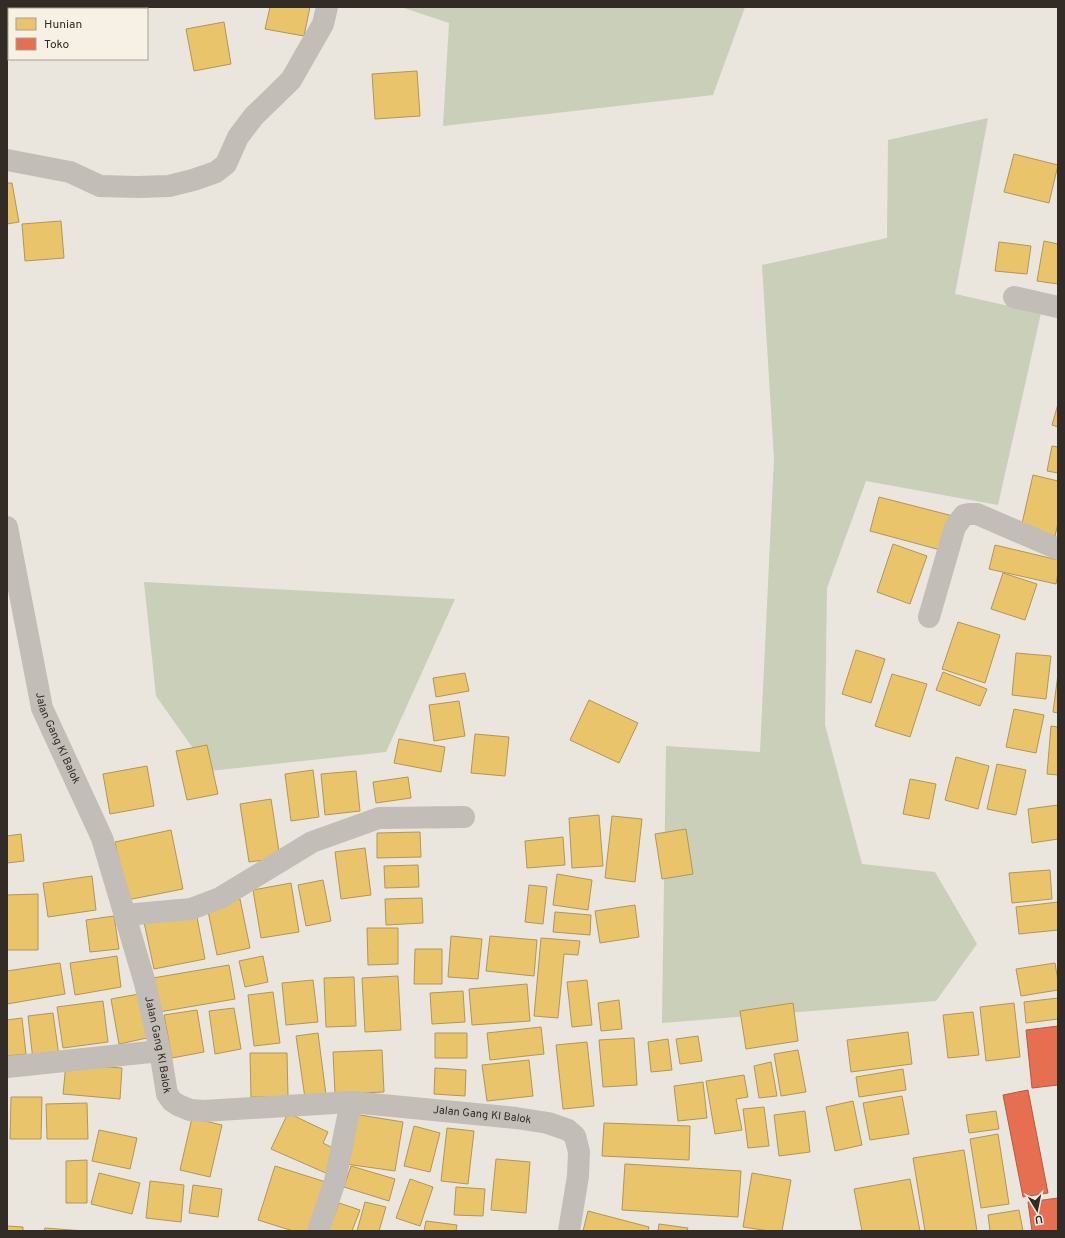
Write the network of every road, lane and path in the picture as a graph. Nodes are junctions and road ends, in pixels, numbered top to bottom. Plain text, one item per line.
1 (327, 7) edge
2 (7, 160) edge
3 (1014, 297) dead end
4 (1058, 307) edge
5 (7, 527) edge
6 (1058, 549) edge
7 (929, 617) dead end
8 (464, 817) dead end
9 (125, 914) junction
10 (160, 1051) junction
11 (7, 1067) edge
12 (351, 1102) junction
13 (318, 1231) edge
14 (569, 1231) edge

1 - 2 street
3 - 4 street
5 - 9 street, Jalan Gang Kl Balok
6 - 7 street
8 - 9 street
9 - 10 street, Jalan Gang Kl Balok
10 - 11 street
10 - 12 street, Jalan Gang Kl Balok
12 - 13 street
12 - 14 street, Jalan Gang Kl Balok

